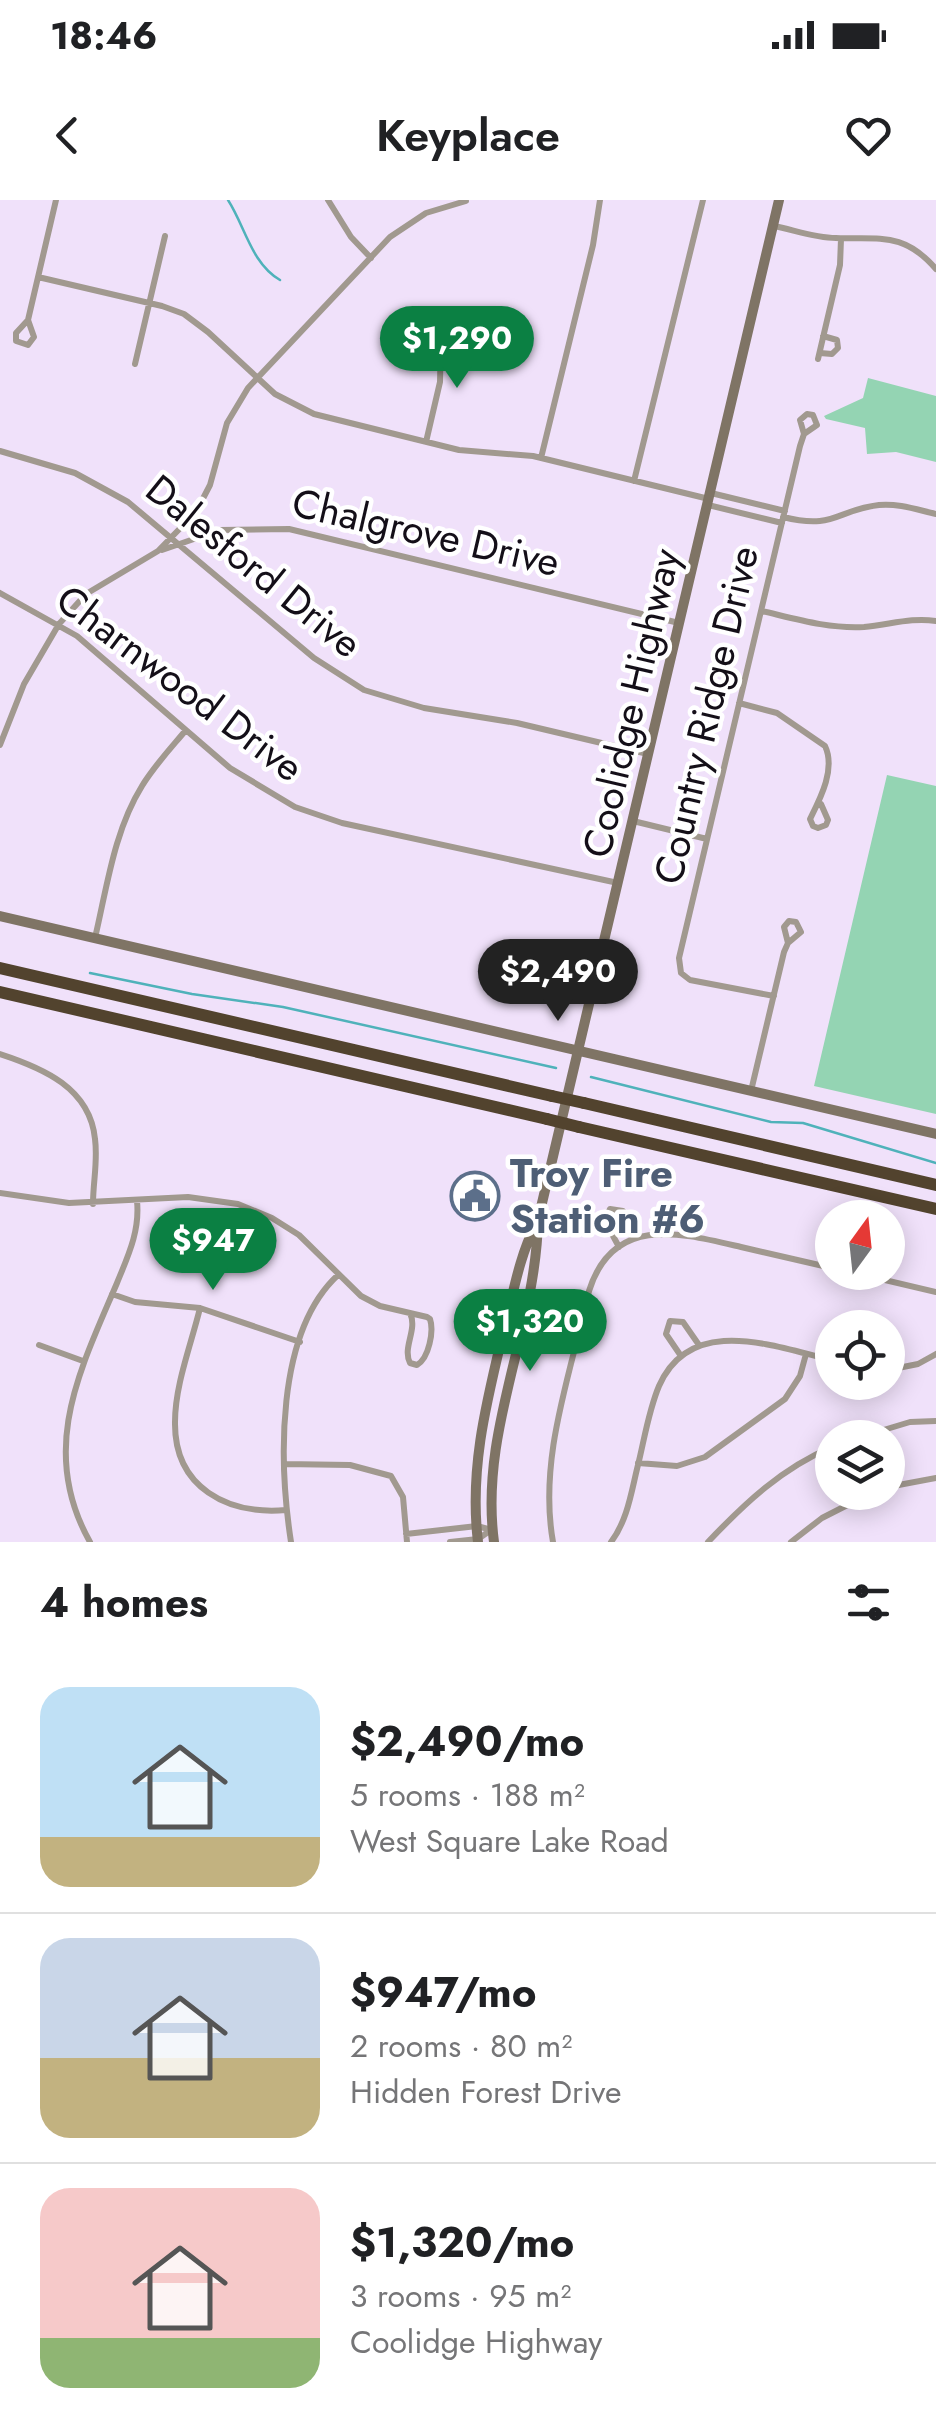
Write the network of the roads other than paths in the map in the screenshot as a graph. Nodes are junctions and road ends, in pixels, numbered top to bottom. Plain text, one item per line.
1 (56, 200) edge
2 (328, 200) edge
3 (600, 200) edge
4 (703, 200) edge
5 (780, 200) edge
6 (466, 201) edge
7 (774, 226) junction
8 (164, 236) dead end
9 (840, 238) junction
10 (936, 253) edge
11 (371, 258) junction
12 (927, 260) junction
13 (936, 269) edge
14 (38, 276) junction
15 (149, 303) junction
16 (28, 320) dead end
17 (440, 336) dead end
18 (824, 336) junction
19 (134, 364) dead end
20 (256, 378) junction
21 (804, 434) dead end
22 (426, 442) junction
23 (0, 451) edge
24 (540, 458) junction
25 (634, 481) junction
26 (710, 499) junction
27 (936, 514) edge
28 (193, 516) junction
29 (784, 517) junction
30 (208, 533) junction
31 (170, 538) junction
32 (178, 546) junction
33 (158, 551) junction
34 (0, 594) edge
35 (762, 610) junction
36 (936, 620) edge
37 (680, 623) junction
38 (59, 624) junction
39 (739, 703) junction
40 (186, 730) junction
41 (0, 745) edge
42 (649, 755) junction
43 (820, 804) dead end
44 (633, 821) junction
45 (707, 839) junction
46 (619, 883) junction
47 (0, 916) edge
48 (95, 938) junction
49 (788, 942) dead end
50 (0, 968) edge
51 (0, 992) edge
52 (774, 996) junction
53 (579, 1050) junction
54 (0, 1054) edge
55 (751, 1092) junction
56 (936, 1134) edge
57 (936, 1185) edge
58 (0, 1193) edge
59 (137, 1201) junction
60 (92, 1204) junction
61 (936, 1209) edge
62 (538, 1220) junction
63 (638, 1237) junction
64 (619, 1248) junction
65 (815, 1264) edge
66 (338, 1275) junction
67 (905, 1285) edge
68 (936, 1292) edge
69 (112, 1294) junction
70 (200, 1308) junction
71 (410, 1313) junction
72 (300, 1342) junction
73 (39, 1345) dead end
74 (698, 1345) junction
75 (806, 1354) junction
76 (936, 1354) edge
77 (681, 1356) junction
78 (815, 1356) edge
79 (83, 1361) junction
80 (905, 1367) edge
81 (936, 1421) edge
82 (905, 1424) edge
83 (815, 1454) edge
84 (638, 1463) junction
85 (284, 1464) junction
86 (936, 1478) edge
87 (905, 1484) edge
88 (286, 1510) junction
89 (838, 1510) edge
90 (716, 1534) junction
91 (478, 1536) edge
92 (493, 1536) edge
93 (407, 1538) edge
94 (90, 1542) edge
95 (291, 1542) edge
96 (450, 1542) edge
97 (553, 1542) edge
98 (612, 1542) edge
99 (708, 1542) edge
100 (725, 1542) edge
101 (792, 1542) edge

1 - 14 street
2 - 11 street
3 - 24 street
4 - 25 street
5 - 7 main road, Coolidge Highway
6 - 11 street
7 - 9 street
7 - 26 main road, Coolidge Highway
8 - 15 street
9 - 12 street
9 - 18 street
10 - 12 street
11 - 20 street
12 - 13 street
14 - 15 street
14 - 16 street
15 - 19 street
15 - 20 street
17 - 22 street
18 - 18 street
20 - 22 street
20 - 28 street
21 - 29 street, Country Ridge Drive
22 - 24 street
23 - 31 street, Dalesford Drive
24 - 25 street
25 - 26 street
26 - 29 street
26 - 29 street
26 - 37 main road, Coolidge Highway
27 - 29 street
28 - 30 street
28 - 31 street
29 - 35 street, Country Ridge Drive
30 - 32 street, Chalgrove Drive
30 - 37 street, Chalgrove Drive
31 - 32 street, Dalesford Drive
31 - 33 street
32 - 33 street, Chalgrove Drive
32 - 42 street, Dalesford Drive
33 - 38 street
34 - 38 street, Charnwood Drive
35 - 36 street
35 - 39 street, Country Ridge Drive
37 - 42 main road, Coolidge Highway
38 - 40 street, Charnwood Drive
38 - 41 street
39 - 43 street
39 - 45 street, Country Ridge Drive
40 - 46 street, Charnwood Drive
40 - 48 street
42 - 44 main road, Coolidge Highway
44 - 45 street
44 - 46 main road, Coolidge Highway
45 - 52 street, Country Ridge Drive
46 - 53 main road, Coolidge Highway
47 - 48 main road
48 - 53 main road
49 - 52 street
50 - 57 highway, bridge
51 - 61 highway, bridge
52 - 55 street
53 - 55 main road
53 - 62 main road, Coolidge Highway
54 - 60 street
55 - 56 main road
58 - 60 street
59 - 60 street
59 - 66 street
59 - 69 street
62 - 91 main road, Coolidge Highway
62 - 92 main road, Coolidge Highway
63 - 64 street
63 - 64 street
63 - 65 street
64 - 97 street
66 - 71 street
66 - 72 street
67 - 68 street
69 - 70 street
69 - 79 street
70 - 72 street
70 - 88 street
71 - 71 street
72 - 85 street
73 - 79 street
74 - 75 street
74 - 77 street
74 - 77 street
75 - 78 street
75 - 84 street
76 - 80 street
77 - 84 street
79 - 94 street
81 - 82 street
83 - 90 street
84 - 98 street
85 - 88 street
85 - 93 street
86 - 87 street
88 - 95 street
89 - 101 street
90 - 99 street
90 - 100 street
91 - 92 street
91 - 93 street
91 - 96 street

